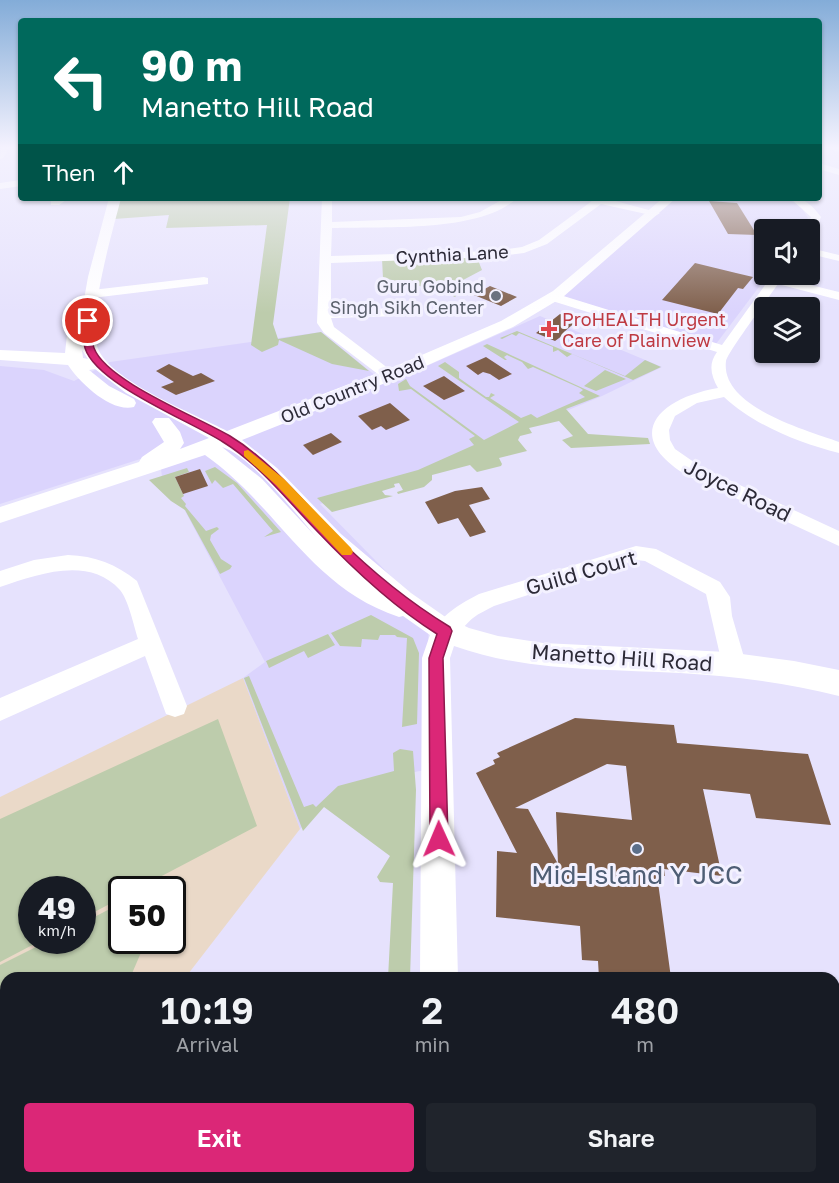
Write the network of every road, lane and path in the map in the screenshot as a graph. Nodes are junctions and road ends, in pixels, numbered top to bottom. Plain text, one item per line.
1 (114, 203) edge
2 (327, 203) edge
3 (503, 203) edge
4 (590, 203) edge
5 (613, 203) edge
6 (665, 203) edge
7 (802, 203) edge
8 (655, 213) junction
9 (815, 219) edge
10 (327, 225) junction
11 (820, 253) edge
12 (839, 258) edge
13 (325, 260) junction
14 (204, 281) dead end
15 (771, 285) edge
16 (803, 285) edge
17 (839, 296) edge
18 (553, 297) junction
19 (91, 298) junction
20 (401, 312) dead end
21 (323, 314) junction
22 (72, 341) junction
23 (90, 350) junction
24 (725, 350) junction
25 (0, 355) edge
26 (28, 360) junction
27 (75, 360) junction
28 (0, 363) edge
29 (108, 372) junction
30 (388, 375) junction
31 (89, 381) junction
32 (118, 389) junction
33 (725, 392) junction
34 (295, 412) junction
35 (162, 422) junction
36 (217, 443) junction
37 (839, 448) edge
38 (267, 470) junction
39 (129, 473) junction
40 (0, 515) edge
41 (307, 528) junction
42 (839, 539) edge
43 (0, 579) edge
44 (445, 631) junction
45 (152, 643) junction
46 (734, 664) junction
47 (839, 683) edge
48 (175, 706) dead end
49 (0, 710) edge
50 (439, 972) edge

1 - 19 main road
2 - 10 street
3 - 10 street
4 - 13 street, Cynthia Lane
5 - 8 street
6 - 8 main road, Old Country Road
7 - 9 street
8 - 18 main road, Old Country Road
10 - 13 street
11 - 12 street
13 - 21 street
14 - 19 street
15 - 24 street
16 - 17 street
18 - 24 street
18 - 30 main road, Old Country Road
19 - 22 main road
19 - 23 main road
20 - 21 street
21 - 30 street
22 - 26 main road
22 - 27 main road
23 - 27 main road
23 - 29 main road
24 - 33 street
25 - 26 main road
26 - 27 main road
26 - 28 main road
26 - 31 main road
27 - 29 main road
27 - 31 main road
29 - 32 main road
30 - 34 main road, Old Country Road
31 - 32 main road
32 - 35 main road
32 - 36 main road
33 - 37 street
33 - 42 street, Joyce Road
34 - 36 main road, Old Country Road
34 - 38 main road
35 - 36 main road
35 - 39 main road
36 - 38 main road, Manetto Hill Road
36 - 39 main road, Old Country Road
36 - 41 main road, Manetto Hill Road
38 - 41 main road, Manetto Hill Road
39 - 40 main road, Old Country Road
41 - 44 main road, Manetto Hill Road
43 - 45 street
44 - 46 main road, Manetto Hill Road
44 - 46 street, Guild Court
44 - 50 main road
45 - 48 street
45 - 49 street
46 - 47 main road, Manetto Hill Road

